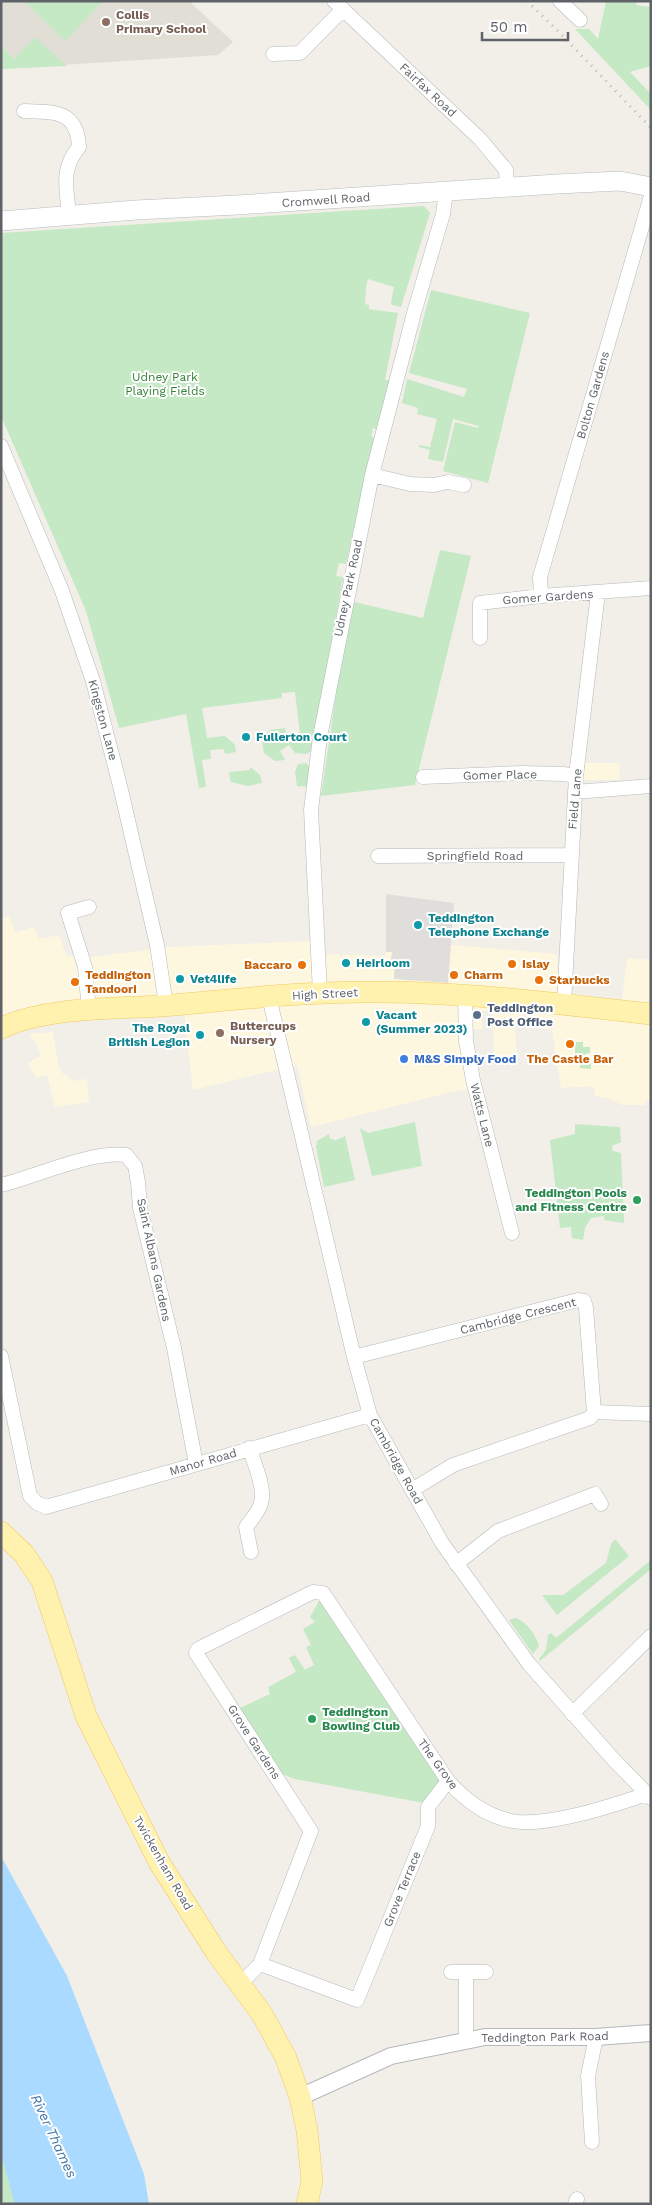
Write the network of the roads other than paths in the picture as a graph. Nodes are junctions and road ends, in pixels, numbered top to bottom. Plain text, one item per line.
1 (560, 1) edge
2 (338, 5) edge
3 (580, 20) dead end
4 (273, 54) dead end
5 (24, 111) dead end
6 (508, 187) junction
7 (651, 187) edge
8 (446, 192) junction
9 (651, 196) edge
10 (69, 216) junction
11 (1, 221) edge
12 (1, 446) edge
13 (372, 475) junction
14 (464, 485) dead end
15 (651, 588) edge
16 (598, 593) junction
17 (541, 596) junction
18 (480, 638) dead end
19 (423, 776) dead end
20 (576, 776) junction
21 (651, 786) edge
22 (575, 792) junction
23 (571, 855) junction
24 (378, 856) dead end
25 (89, 907) dead end
26 (320, 993) junction
27 (465, 995) junction
28 (269, 997) junction
29 (166, 1005) junction
30 (564, 1005) junction
31 (89, 1011) junction
32 (651, 1014) edge
33 (1, 1028) edge
34 (1, 1185) edge
35 (512, 1233) dead end
36 (1, 1356) edge
37 (354, 1357) junction
38 (594, 1412) junction
39 (651, 1414) edge
40 (370, 1415) junction
41 (249, 1448) junction
42 (196, 1464) junction
43 (412, 1490) junction
44 (601, 1504) dead end
45 (2, 1532) edge
46 (251, 1552) dead end
47 (456, 1564) junction
48 (323, 1593) joint
49 (651, 1636) edge
50 (572, 1714) junction
51 (448, 1781) junction
52 (649, 1796) edge
53 (260, 1964) junction
54 (451, 1972) dead end
55 (486, 1972) dead end
56 (466, 1973) junction
57 (239, 1985) junction
58 (651, 2033) edge
59 (596, 2037) junction
60 (466, 2041) junction
61 (300, 2097) junction
62 (592, 2142) dead end
63 (308, 2200) edge

1 - 3 street
2 - 4 street
2 - 6 street, Fairfax Road
5 - 10 street
6 - 7 main road, Cromwell Road
6 - 8 main road, Cromwell Road
8 - 10 main road, Cromwell Road
8 - 13 street, Udney Park Road
9 - 17 street, Bolton Gardens
10 - 11 main road, Cromwell Road
12 - 29 street, Kingston Lane
13 - 14 street
13 - 26 street, Udney Park Road
15 - 16 street, Gomer Gardens
16 - 17 street, Gomer Gardens
16 - 20 street, Field Lane
17 - 18 street, Gomer Gardens
19 - 20 street, Gomer Place
20 - 22 street, Field Lane
21 - 22 street
22 - 23 street, Field Lane
23 - 24 street, Springfield Road
23 - 30 street, Field Lane
25 - 31 street
26 - 27 main road, High Street
26 - 28 main road, High Street
27 - 30 main road, High Street
27 - 35 street, Watts Lane
28 - 29 main road, High Street
28 - 37 street, Cambridge Road
29 - 31 main road, High Street
30 - 32 main road, High Street
31 - 33 main road, High Street
34 - 42 street, Saint Albans Gardens
36 - 42 street, Manor Road
37 - 38 street, Cambridge Crescent
37 - 40 street, Cambridge Road
38 - 39 street
38 - 43 street
40 - 41 street, Manor Road
40 - 43 street, Cambridge Road
41 - 42 street, Manor Road
41 - 46 street
43 - 47 street, Cambridge Road
44 - 47 street
45 - 57 main road, Twickenham Road
47 - 50 street, Cambridge Road
48 - 51 street, The Grove
48 - 53 street, Grove Gardens
49 - 50 street
50 - 52 street, Cambridge Road
51 - 52 street, The Grove
51 - 53 street, Grove Terrace
53 - 57 street, Grove Gardens
54 - 56 street
55 - 56 street
56 - 60 street
57 - 61 main road, Twickenham Road
58 - 59 street, Teddington Park Road
59 - 60 street, Teddington Park Road
59 - 62 street
60 - 61 street, Teddington Park Road
61 - 63 main road, Twickenham Road

